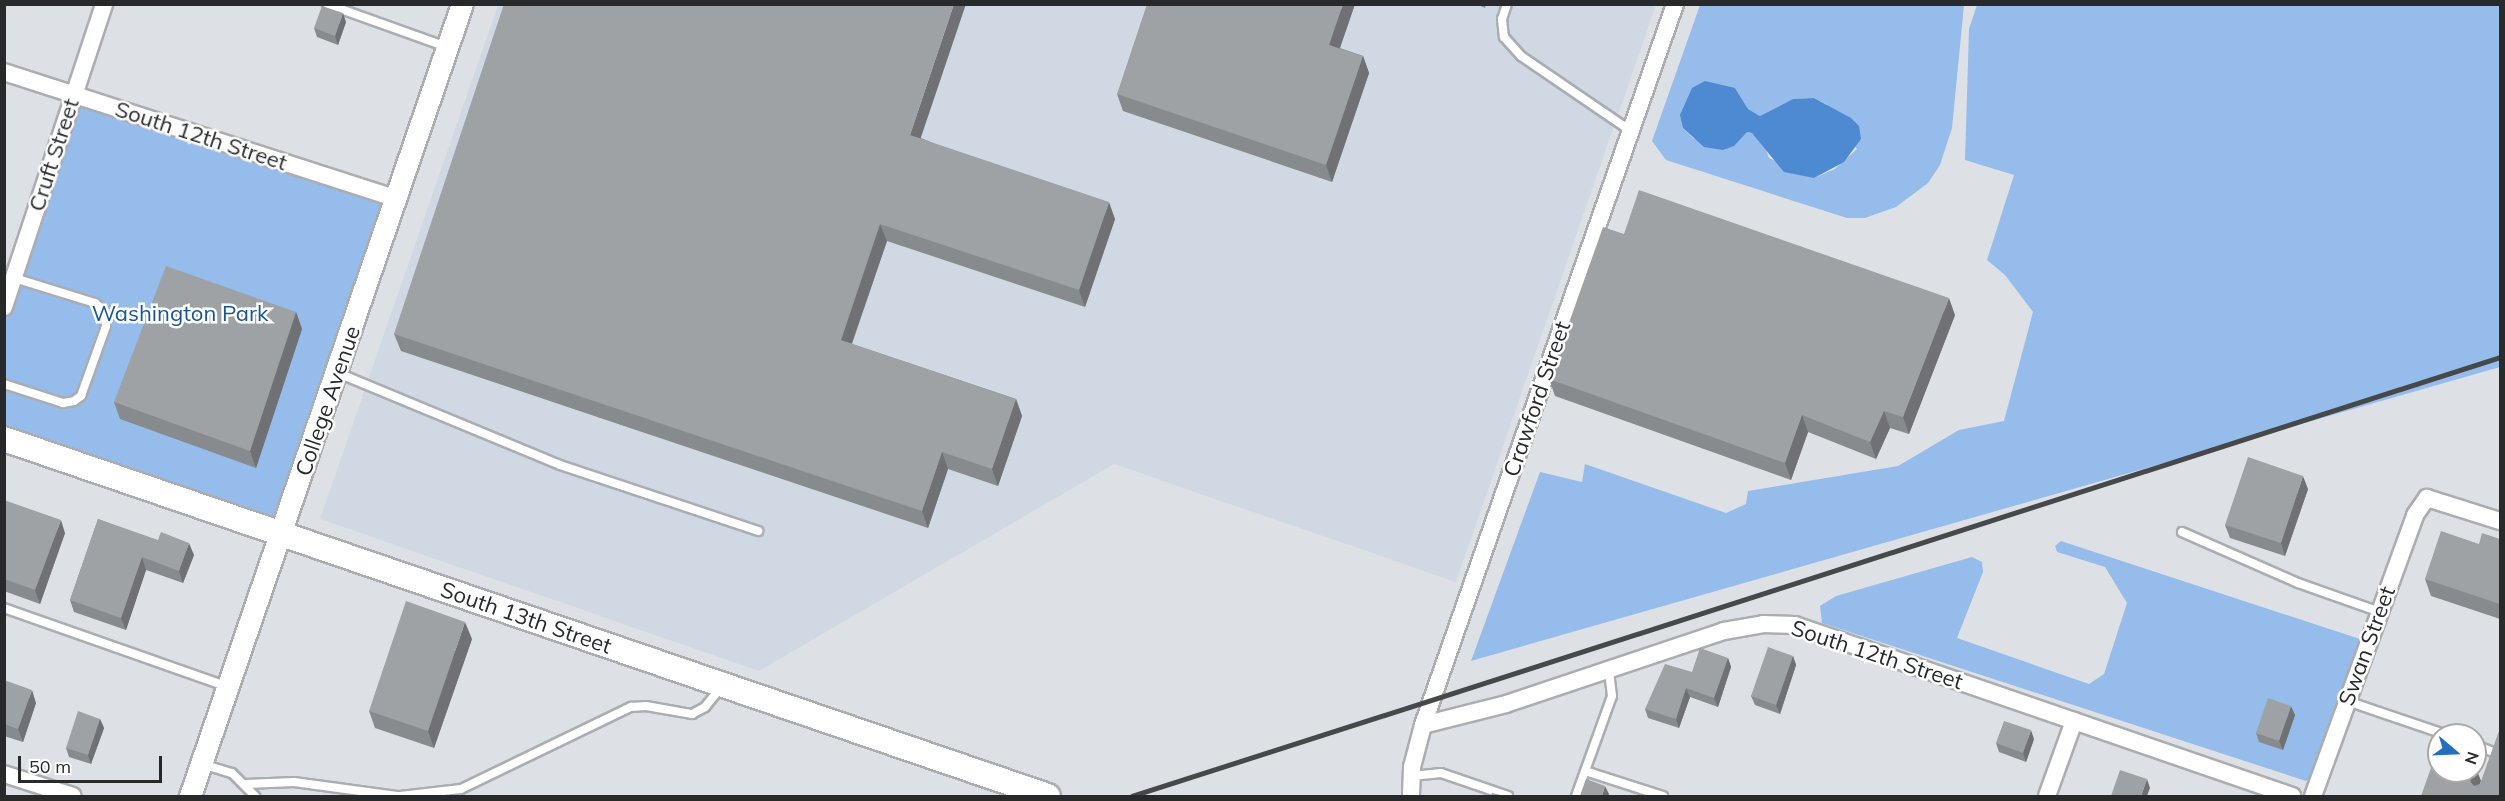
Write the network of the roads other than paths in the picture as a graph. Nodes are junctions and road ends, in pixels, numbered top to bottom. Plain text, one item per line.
1 (104, 4) edge
2 (327, 4) edge
3 (462, 4) edge
4 (1507, 4) edge
5 (1675, 4) edge
6 (448, 47) junction
7 (4, 72) edge
8 (73, 95) junction
9 (1630, 131) junction
10 (398, 199) junction
11 (14, 278) junction
12 (4, 307) edge
13 (338, 373) junction
14 (4, 384) edge
15 (6, 443) edge
16 (2500, 521) edge
17 (758, 531) dead end
18 (2182, 532) dead end
19 (282, 535) junction
20 (4, 608) edge
21 (2380, 612) junction
22 (1609, 670) junction
23 (722, 685) junction
24 (229, 687) junction
25 (2347, 701) junction
26 (2074, 721) junction
27 (1423, 725) junction
28 (2427, 728) edge
29 (2499, 750) edge
30 (202, 764) junction
31 (2494, 764) edge
32 (1585, 771) junction
33 (4, 774) edge
34 (1412, 776) junction
35 (246, 784) junction
36 (73, 796) edge
37 (190, 796) edge
38 (255, 796) edge
39 (399, 796) edge
40 (1048, 796) edge
41 (1411, 796) edge
42 (1508, 796) edge
43 (1576, 796) edge
44 (1663, 796) edge
45 (2047, 796) edge
46 (2292, 796) edge
47 (2313, 796) edge

1 - 8 street, Cruft Street
2 - 6 lane
3 - 6 street, College Avenue
4 - 9 lane
5 - 9 street, Crawford Street
6 - 10 street, College Avenue
7 - 8 street, South 12th Street
8 - 10 street, South 12th Street
8 - 11 street, Cruft Street
9 - 27 street, Crawford Street
10 - 13 street, College Avenue
11 - 12 street, Cruft Street
11 - 14 lane
13 - 17 lane
13 - 19 street, College Avenue
15 - 19 main road, South 13th Street
16 - 21 street, Swan Street
18 - 21 lane
19 - 23 main road, South 13th Street
19 - 24 street, College Avenue
20 - 24 lane
21 - 25 street, Swan Street
22 - 26 street, South 12th Street
22 - 27 street, South 12th Street
22 - 32 lane
23 - 39 lane
23 - 40 main road, South 13th Street
24 - 30 street, College Avenue
25 - 28 lane
25 - 47 street, Swan Street
26 - 45 street
26 - 46 street, South 12th Street
27 - 34 street, Crawford Street
29 - 31 lane
30 - 35 lane
30 - 37 street, College Avenue
32 - 43 lane
32 - 44 lane
33 - 36 street
34 - 41 street, Crawford Street
34 - 42 lane
35 - 38 lane
35 - 39 lane

